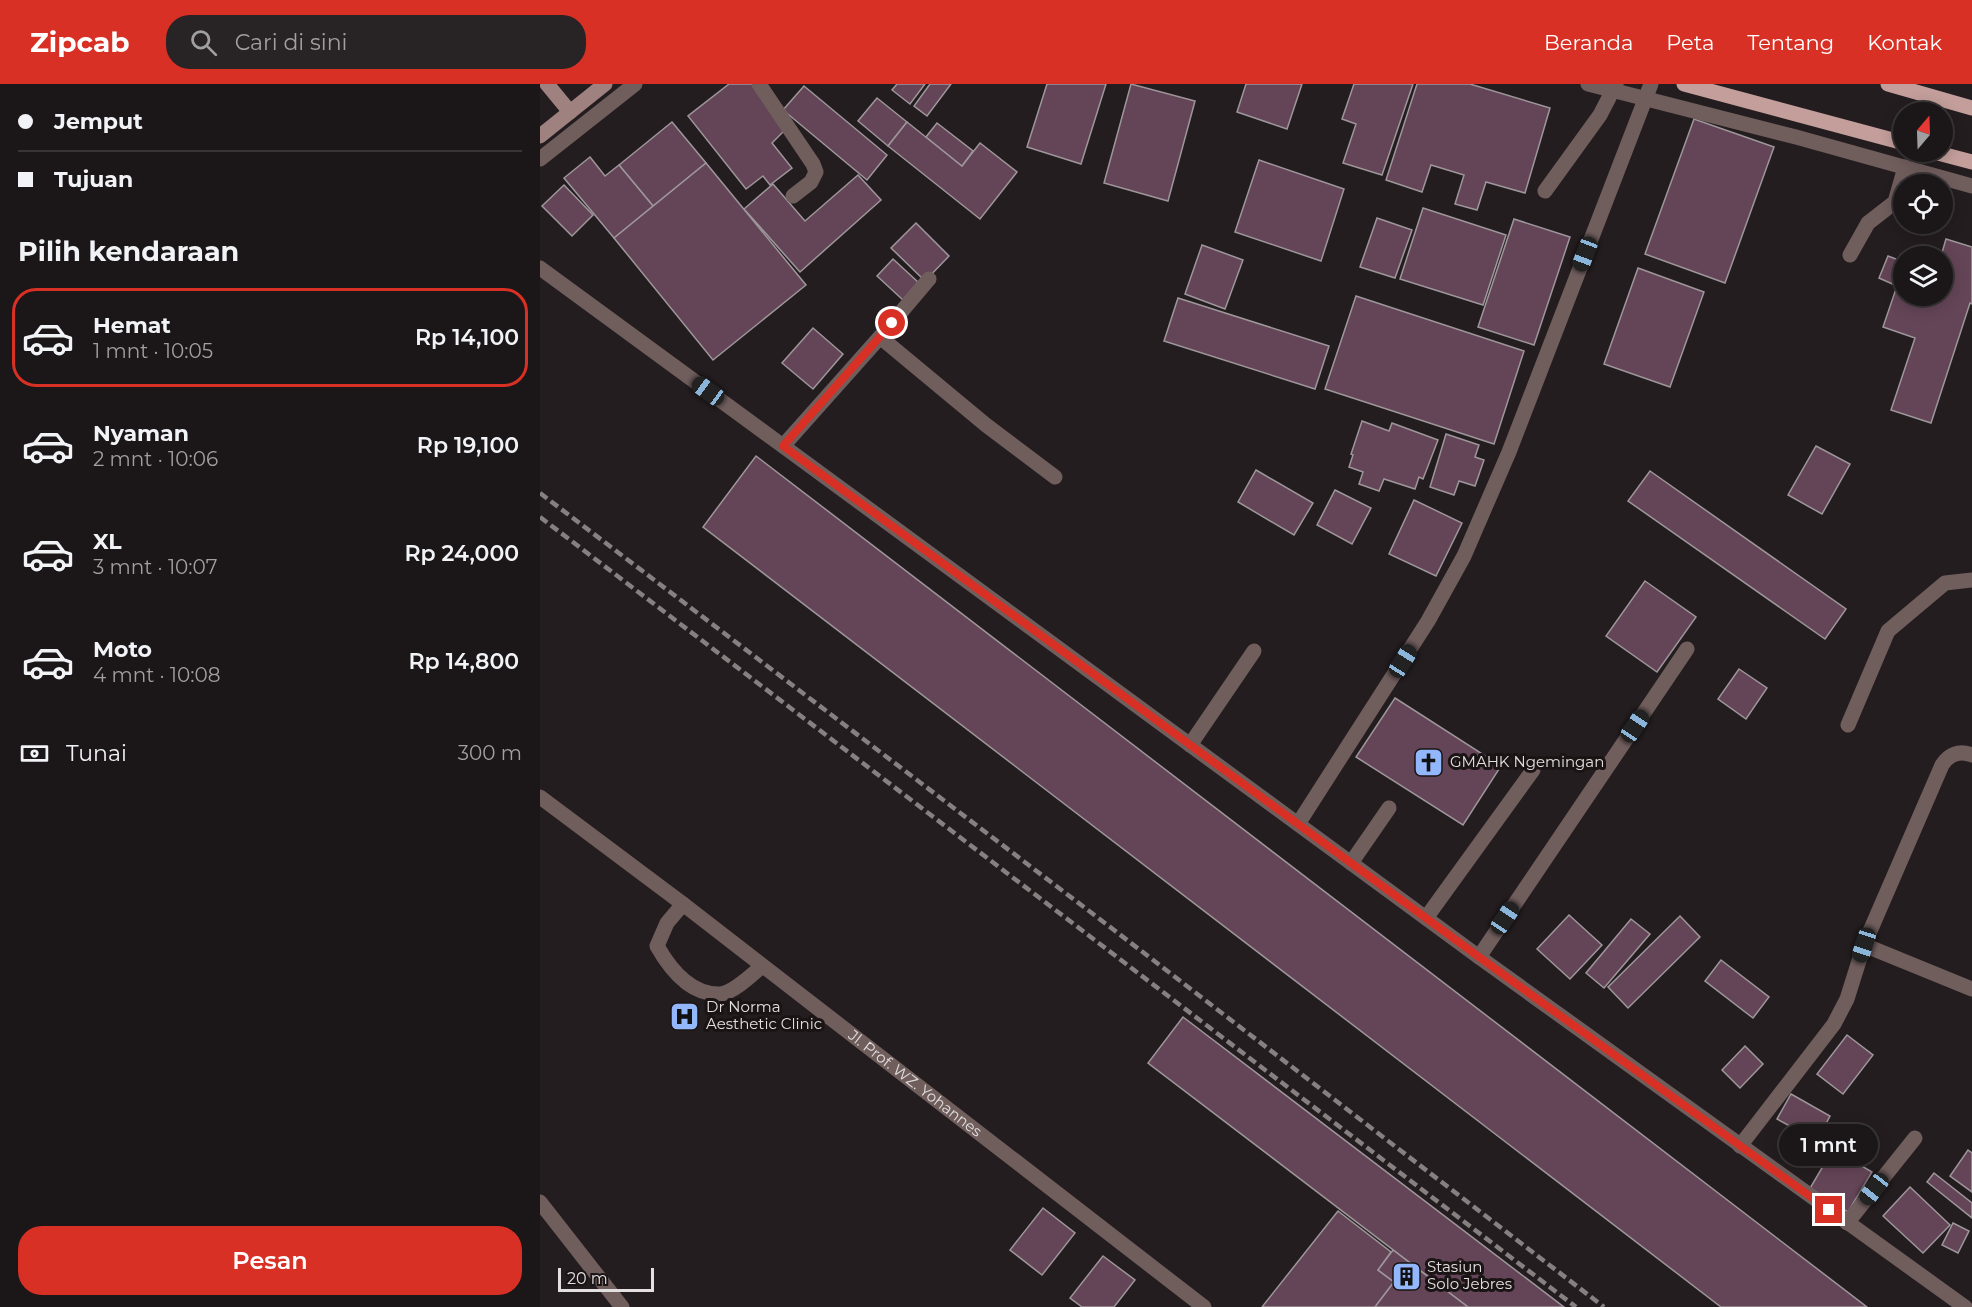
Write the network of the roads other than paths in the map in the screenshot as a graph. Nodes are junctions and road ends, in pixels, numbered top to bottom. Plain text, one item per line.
1 (547, 84) edge
2 (635, 84) edge
3 (759, 84) edge
4 (1588, 84) edge
5 (1651, 84) edge
6 (1684, 84) edge
7 (1890, 84) edge
8 (604, 85) edge
9 (1614, 87) edge
10 (1645, 99) junction
11 (614, 101) junction
12 (1972, 108) edge
13 (570, 112) junction
14 (1805, 117) junction
15 (581, 127) junction
16 (540, 136) edge
17 (1796, 137) junction
18 (1893, 140) edge
19 (1953, 157) edge
20 (540, 159) edge
21 (1972, 162) edge
22 (1905, 167) junction
23 (1972, 186) edge
24 (1545, 191) dead end
25 (793, 196) dead end
26 (1850, 255) dead end
27 (540, 268) edge
28 (928, 279) dead end
29 (880, 337) junction
30 (783, 446) junction
31 (1055, 477) dead end
32 (1972, 580) edge
33 (1687, 649) dead end
34 (1254, 651) dead end
35 (1848, 725) dead end
36 (1190, 745) junction
37 (1972, 755) edge
38 (1533, 770) dead end
39 (540, 797) edge
40 (1389, 807) dead end
41 (1298, 824) junction
42 (1351, 862) junction
43 (683, 904) junction
44 (1426, 918) junction
45 (1864, 945) junction
46 (1479, 957) junction
47 (762, 966) junction
48 (1972, 989) edge
49 (1915, 1138) dead end
50 (1740, 1146) junction
51 (543, 1213) edge
52 (1847, 1223) junction
53 (622, 1307) edge
54 (1204, 1307) edge
55 (1965, 1307) edge

1 - 13 main road
2 - 11 street
3 - 25 street
4 - 9 street
5 - 10 street
6 - 14 main road
7 - 12 main road
8 - 11 street
8 - 13 main road
9 - 10 street
9 - 24 street
10 - 17 street
10 - 41 street
11 - 15 street
13 - 15 street
13 - 16 main road
14 - 17 street
14 - 18 main road
15 - 20 street
17 - 22 street
19 - 21 main road
22 - 23 street
22 - 26 street
27 - 30 street
28 - 29 street
29 - 30 street
29 - 31 street
30 - 36 street
32 - 35 street
33 - 46 street
34 - 36 street
36 - 41 street
37 - 45 street
38 - 44 street
39 - 43 street, Jl. Prof. WZ. Yohannes
40 - 42 street
41 - 42 street
42 - 44 street
43 - 47 street, Jl. Prof. WZ. Yohannes
43 - 47 street
44 - 46 street
45 - 48 street
45 - 50 street
46 - 50 street
47 - 54 street, Jl. Prof. WZ. Yohannes
49 - 52 street
50 - 52 street
51 - 53 street
52 - 55 street

